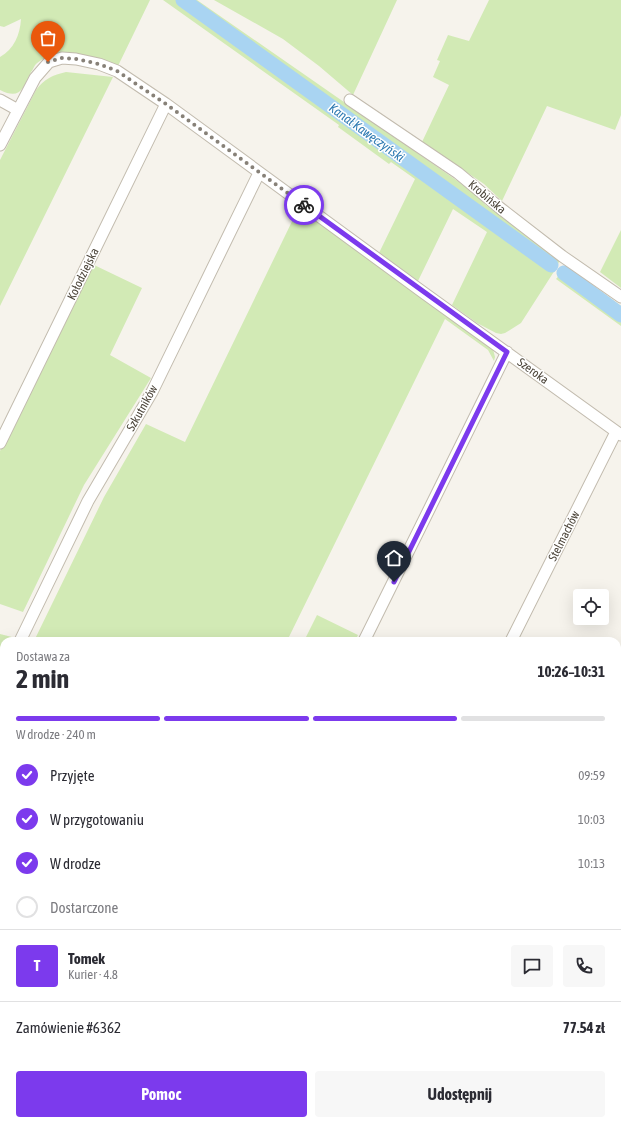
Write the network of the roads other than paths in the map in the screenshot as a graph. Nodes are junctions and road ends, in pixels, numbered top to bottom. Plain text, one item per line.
1 (0, 100) edge
2 (350, 100) dead end
3 (166, 104) junction
4 (18, 110) junction
5 (0, 145) edge
6 (259, 173) junction
7 (621, 297) edge
8 (507, 352) junction
9 (619, 433) edge
10 (0, 443) edge
11 (22, 637) edge
12 (366, 637) edge
13 (513, 637) edge

1 - 4 street
2 - 7 street, Krobińska
3 - 4 street, Szeroka
3 - 6 street, Szeroka
3 - 10 street, Kołodziejska
4 - 5 street, Szeroka
6 - 8 street, Szeroka
6 - 11 street, Szkutników
8 - 9 street, Szeroka
8 - 12 street
9 - 13 street, Stelmachów

